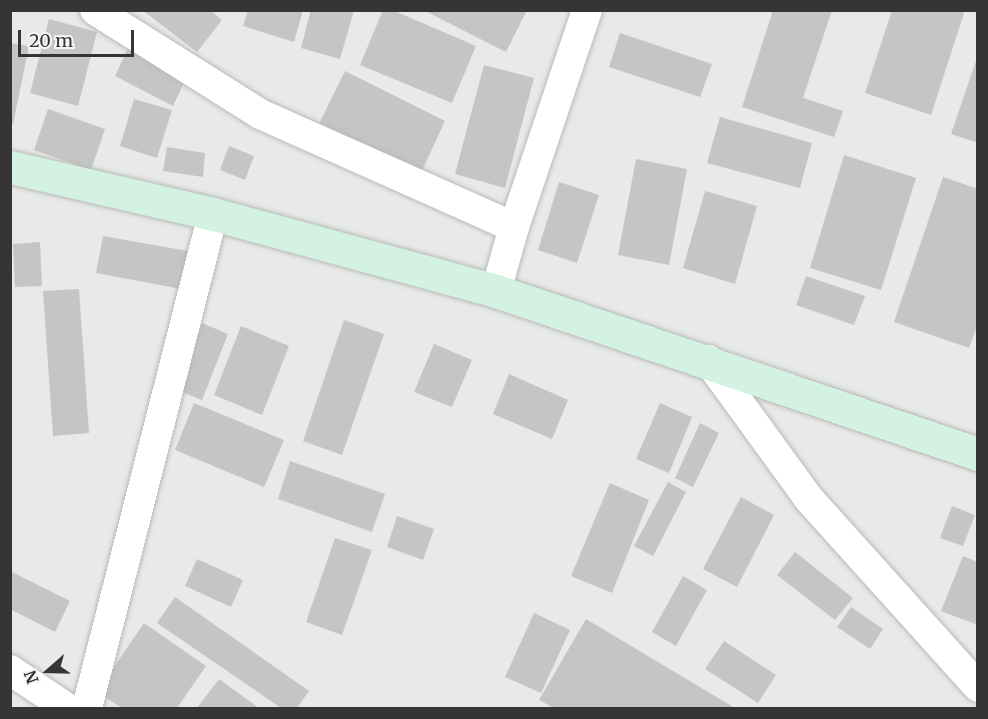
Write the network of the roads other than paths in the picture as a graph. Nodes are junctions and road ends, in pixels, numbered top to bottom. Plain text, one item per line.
1 (95, 10) edge
2 (587, 10) edge
3 (10, 166) edge
4 (213, 214) junction
5 (514, 227) junction
6 (496, 291) junction
7 (708, 360) junction
8 (978, 454) edge
9 (10, 670) edge
10 (978, 687) edge
11 (67, 708) edge
12 (87, 708) edge

1 - 5 street
2 - 5 street
3 - 4 main road
4 - 6 main road
4 - 12 street
5 - 6 street
6 - 7 main road
7 - 8 main road
7 - 10 street
9 - 11 street

